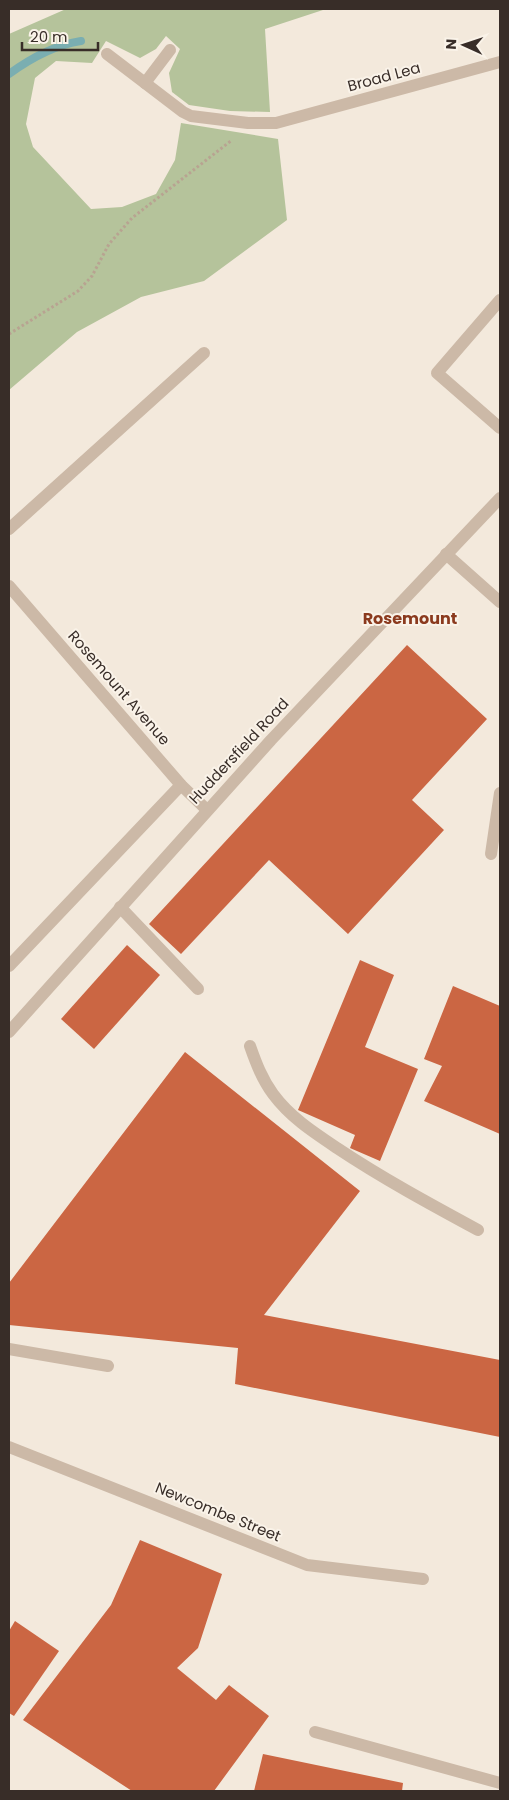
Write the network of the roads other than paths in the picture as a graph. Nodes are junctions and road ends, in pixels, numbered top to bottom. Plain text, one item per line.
1 (170, 50) dead end
2 (107, 54) dead end
3 (500, 62) edge
4 (145, 83) junction
5 (500, 300) edge
6 (204, 353) dead end
7 (500, 428) edge
8 (500, 498) edge
9 (9, 529) edge
10 (446, 554) junction
11 (9, 586) edge
12 (500, 602) edge
13 (181, 785) junction
14 (500, 793) edge
15 (207, 810) junction
16 (491, 854) dead end
17 (120, 907) junction
18 (9, 966) edge
19 (198, 989) dead end
20 (9, 1032) edge
21 (250, 1046) dead end
22 (478, 1230) dead end
23 (9, 1350) edge
24 (108, 1366) dead end
25 (9, 1447) edge
26 (423, 1579) dead end
27 (315, 1732) dead end
28 (500, 1783) edge

1 - 4 street
2 - 4 street, Broad Lea
3 - 4 street, Broad Lea
5 - 7 street
6 - 9 street
8 - 10 street, Huddersfield Road
10 - 12 street
10 - 15 street, Huddersfield Road
11 - 13 street, Rosemount Avenue
13 - 15 street, Rosemount Avenue
13 - 18 street, Huddersfield Road
14 - 16 street
15 - 17 street, Huddersfield Road
17 - 19 street
17 - 20 street, Huddersfield Road
21 - 22 street
23 - 24 street
25 - 26 street, Newcombe Street
27 - 28 street

